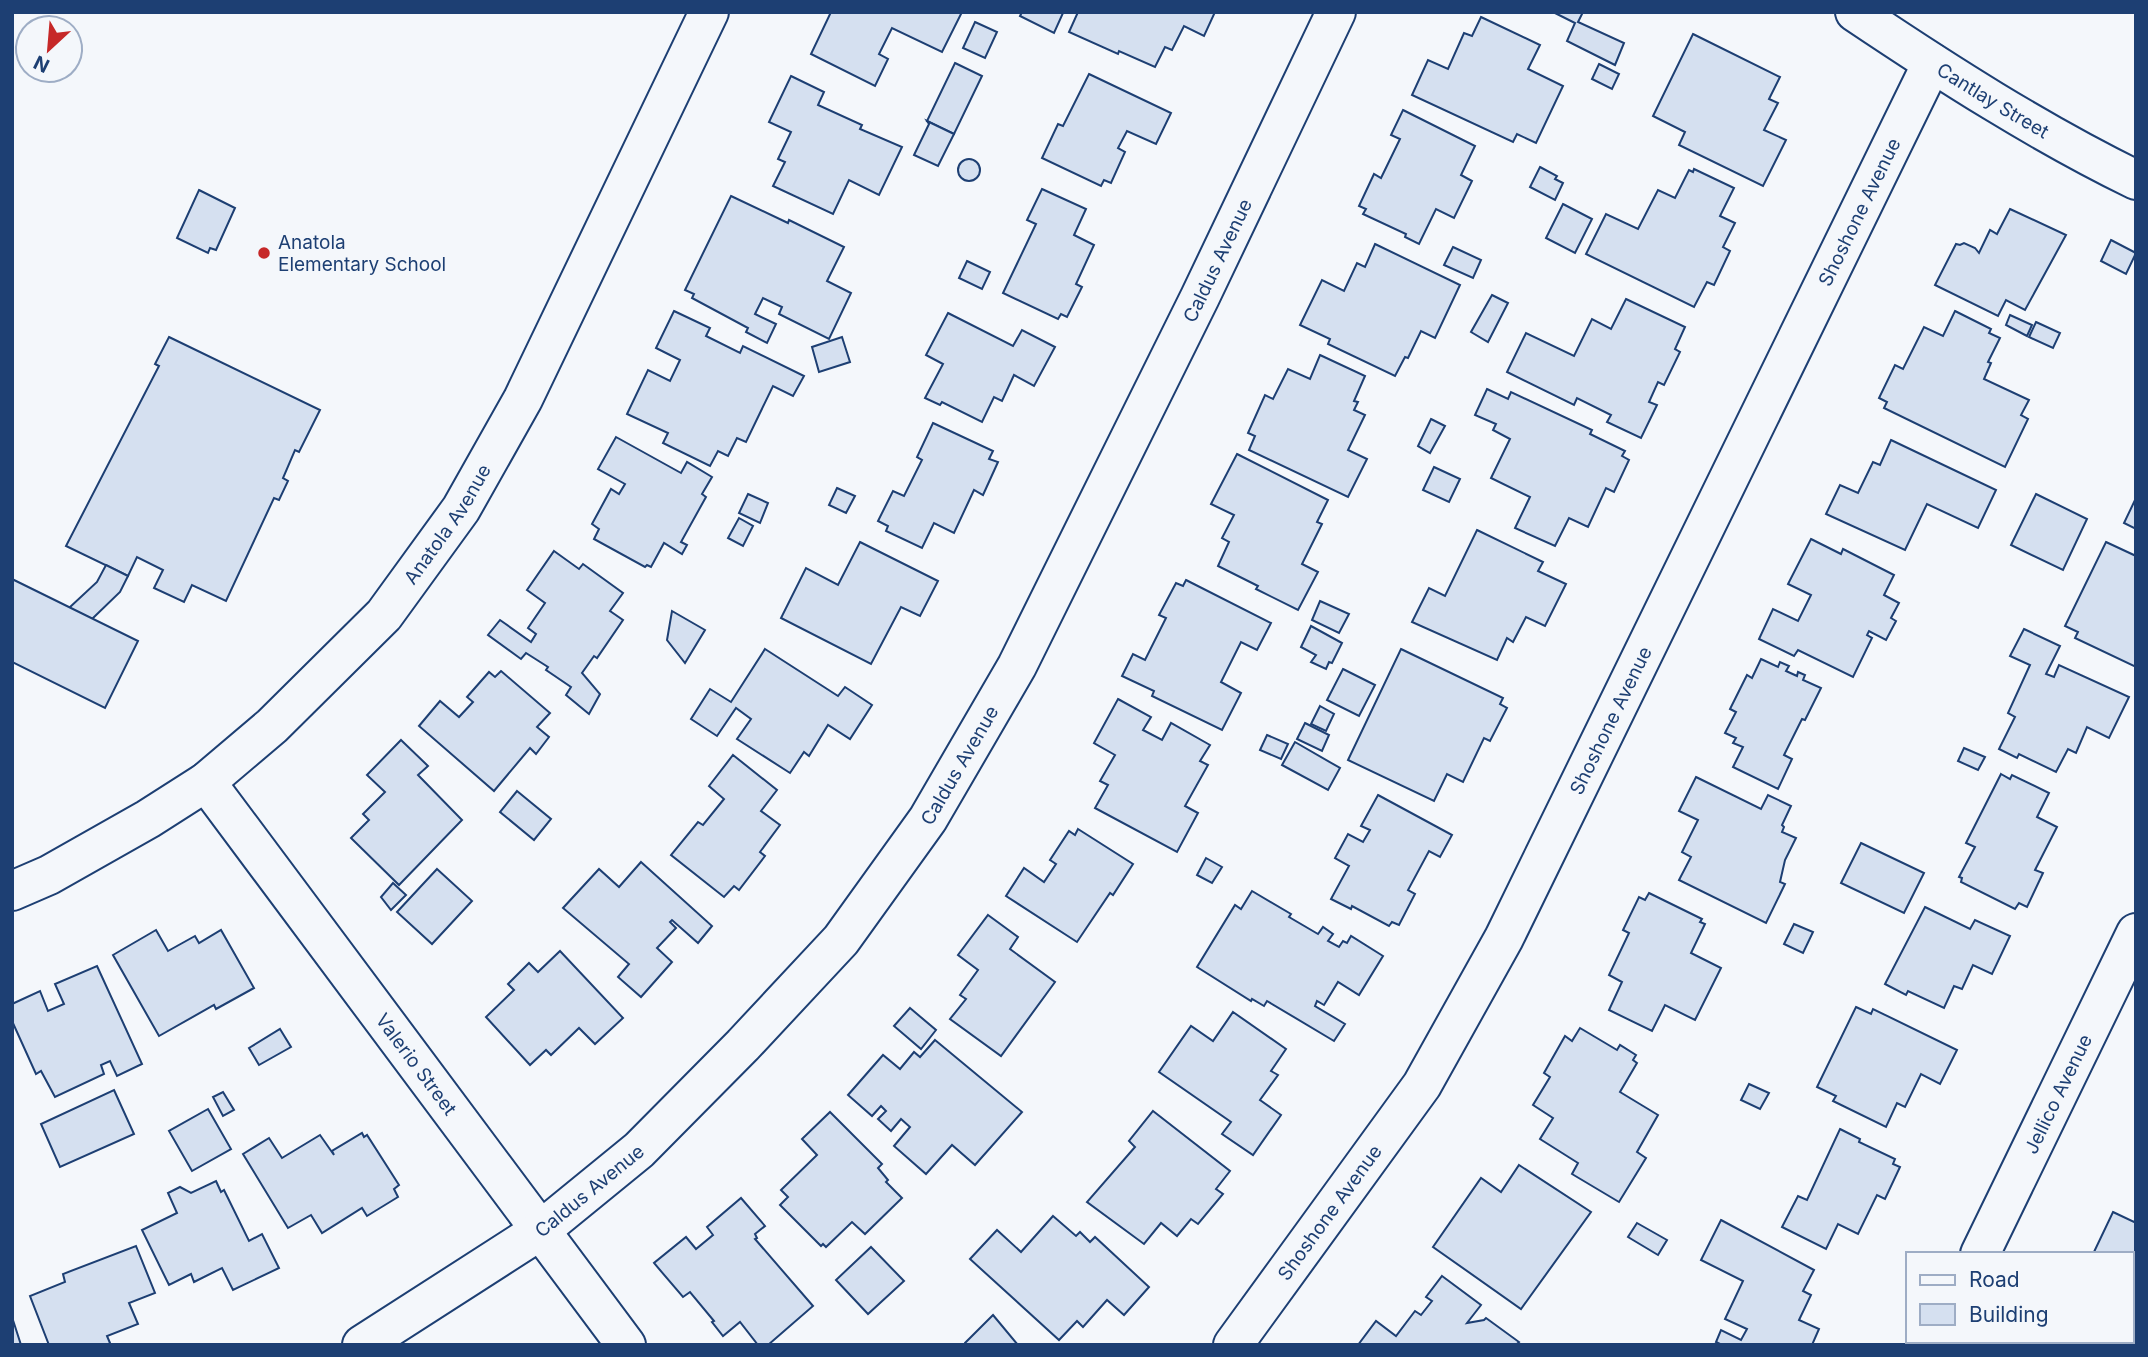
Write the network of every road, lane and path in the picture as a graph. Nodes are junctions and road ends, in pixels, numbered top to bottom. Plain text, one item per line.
1 (709, 12) edge
2 (1336, 12) edge
3 (1855, 12) edge
4 (1932, 63) junction
5 (2136, 180) edge
6 (206, 782) junction
7 (12, 891) edge
8 (2136, 933) edge
9 (541, 1230) junction
10 (1981, 1252) edge
11 (362, 1345) edge
12 (626, 1345) edge
13 (1233, 1345) edge

1 - 6 street, Anatola Avenue
2 - 9 street, Caldus Avenue
3 - 4 street, Cantlay Street
4 - 5 street, Cantlay Street
4 - 13 street, Shoshone Avenue
6 - 7 street, Anatola Avenue
6 - 9 street, Valerio Street
8 - 10 street, Jellico Avenue
9 - 11 street, Caldus Avenue
9 - 12 street, Valerio Street

